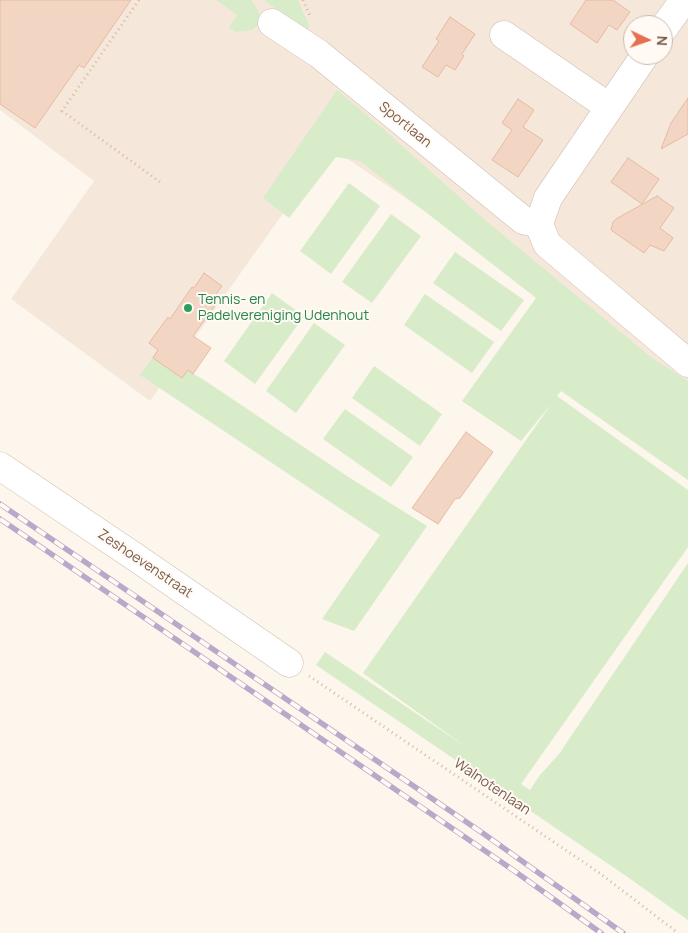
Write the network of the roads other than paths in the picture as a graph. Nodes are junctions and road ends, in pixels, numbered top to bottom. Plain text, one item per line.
1 (684, 0) edge
2 (673, 16) edge
3 (272, 23) dead end
4 (504, 35) dead end
5 (638, 65) edge
6 (609, 107) junction
7 (539, 224) junction
8 (688, 363) edge
9 (0, 466) edge
10 (289, 663) road end

1 - 2 street
3 - 7 street, Sportlaan
4 - 6 street
5 - 6 street
6 - 7 street
7 - 8 street
9 - 10 street, Zeshoevenstraat

